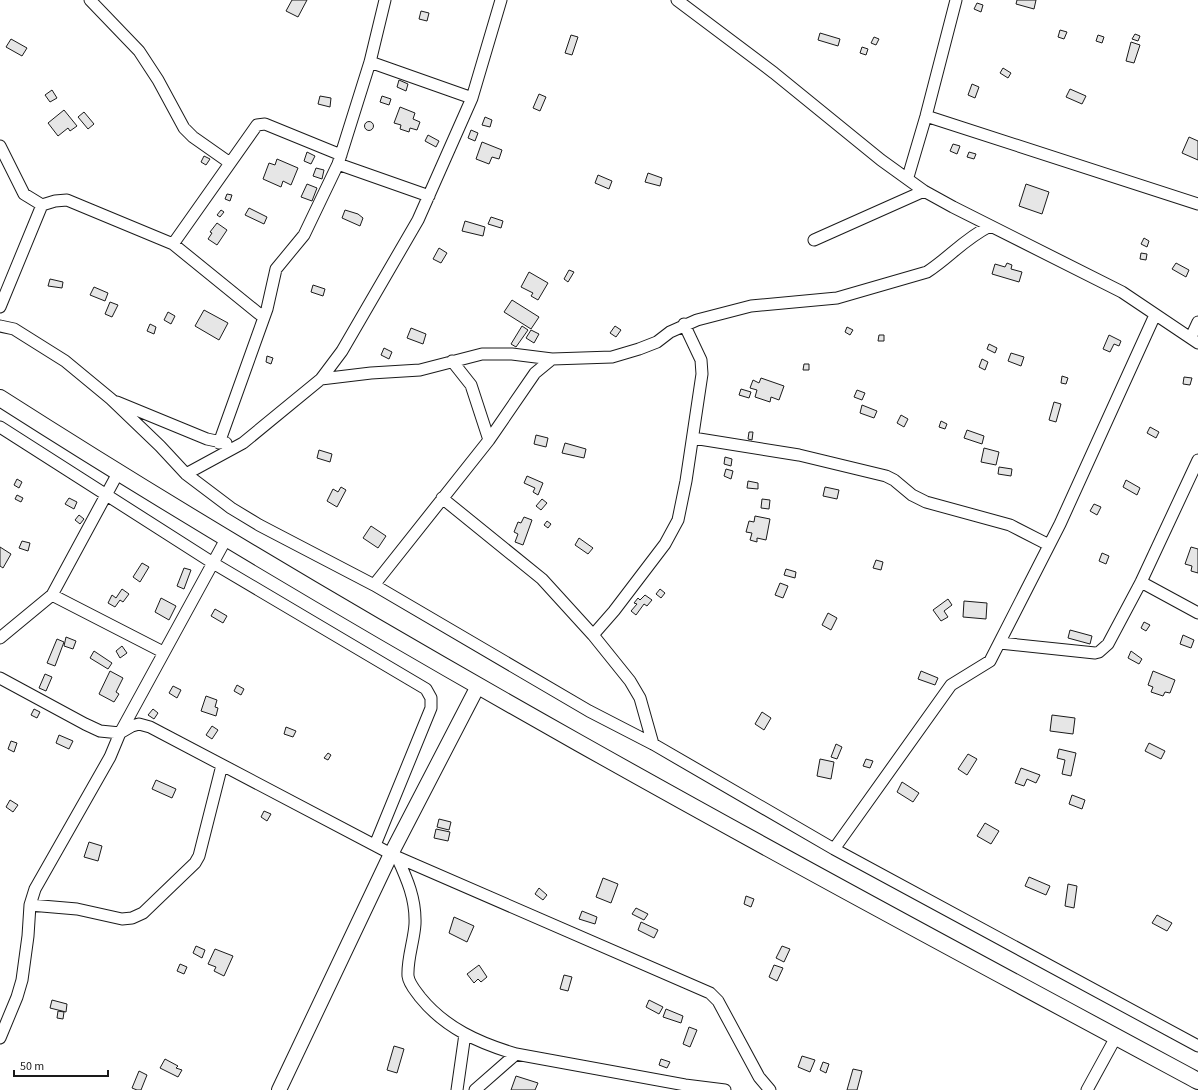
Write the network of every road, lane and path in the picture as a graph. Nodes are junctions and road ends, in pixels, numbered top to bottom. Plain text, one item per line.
1 (90, 0) edge
2 (385, 0) edge
3 (501, 0) edge
4 (677, 0) edge
5 (956, 0) edge
6 (370, 62) junction
7 (472, 98) junction
8 (926, 116) junction
9 (0, 146) edge
10 (339, 160) junction
11 (230, 163) junction
12 (908, 178) junction
13 (924, 191) junction
14 (429, 196) junction
15 (1198, 204) edge
16 (42, 205) junction
17 (990, 226) junction
18 (814, 240) dead end
19 (173, 244) junction
20 (0, 307) edge
21 (1155, 315) junction
22 (263, 317) junction
23 (1198, 322) edge
24 (684, 324) junction
25 (0, 326) edge
26 (1194, 340) edge
27 (552, 359) junction
28 (452, 361) junction
29 (321, 379) junction
30 (0, 398) edge
31 (111, 399) junction
32 (0, 427) edge
33 (693, 438) junction
34 (488, 440) junction
35 (219, 443) junction
36 (243, 443) junction
37 (1198, 460) edge
38 (118, 473) junction
39 (186, 474) junction
40 (106, 494) junction
41 (442, 498) junction
42 (226, 539) junction
43 (1049, 545) junction
44 (213, 563) junction
45 (1141, 582) junction
46 (374, 584) junction
47 (52, 595) junction
48 (1198, 613) edge
49 (593, 635) junction
50 (0, 638) edge
51 (1000, 643) junction
52 (163, 652) junction
53 (0, 678) edge
54 (478, 686) junction
55 (120, 733) junction
56 (653, 744) junction
57 (222, 765) junction
58 (375, 846) junction
59 (834, 849) junction
60 (394, 856) junction
61 (30, 905) junction
62 (465, 1034) junction
63 (1116, 1037) junction
64 (0, 1038) edge
65 (1198, 1046) edge
66 (516, 1054) junction
67 (1198, 1080) edge
68 (279, 1090) edge
69 (457, 1090) edge
70 (475, 1090) edge
71 (725, 1090) edge
72 (770, 1090) edge
73 (1087, 1090) edge

1 - 11 street
2 - 6 street
3 - 7 street
4 - 12 street
5 - 8 street
6 - 7 street
6 - 10 street
7 - 14 street
8 - 12 street
8 - 15 street
9 - 16 street
10 - 11 street
10 - 14 street
10 - 22 street
11 - 19 street
12 - 13 street
13 - 17 street
13 - 18 street
14 - 29 street
16 - 19 street
16 - 20 street
17 - 21 street
17 - 24 street
19 - 22 street
21 - 26 street
21 - 43 street
22 - 35 street
23 - 26 street
24 - 27 street
24 - 33 street
25 - 31 street
27 - 28 street
27 - 34 street
28 - 29 street
28 - 34 street
29 - 36 street
30 - 38 main road
31 - 35 street
31 - 39 street
32 - 40 street
33 - 43 street
33 - 49 street
34 - 41 street
35 - 36 street
36 - 39 street
37 - 45 street
38 - 40 street
38 - 42 main road
39 - 46 street
40 - 44 street
40 - 47 street
41 - 46 street
41 - 49 street
42 - 44 street
42 - 54 main road
43 - 51 street
44 - 52 street
44 - 58 street
45 - 48 street
45 - 51 street
46 - 56 street
47 - 50 street
47 - 52 street
49 - 56 street
51 - 59 street
52 - 55 street
53 - 55 street
54 - 60 street
54 - 63 main road
55 - 57 street
55 - 61 street
56 - 59 street
57 - 58 street
57 - 61 street
58 - 60 street
59 - 65 street
60 - 62 street
60 - 68 street
60 - 72 street
61 - 64 street
62 - 66 street
62 - 69 street
63 - 67 main road
63 - 73 street
66 - 70 street
66 - 71 street

